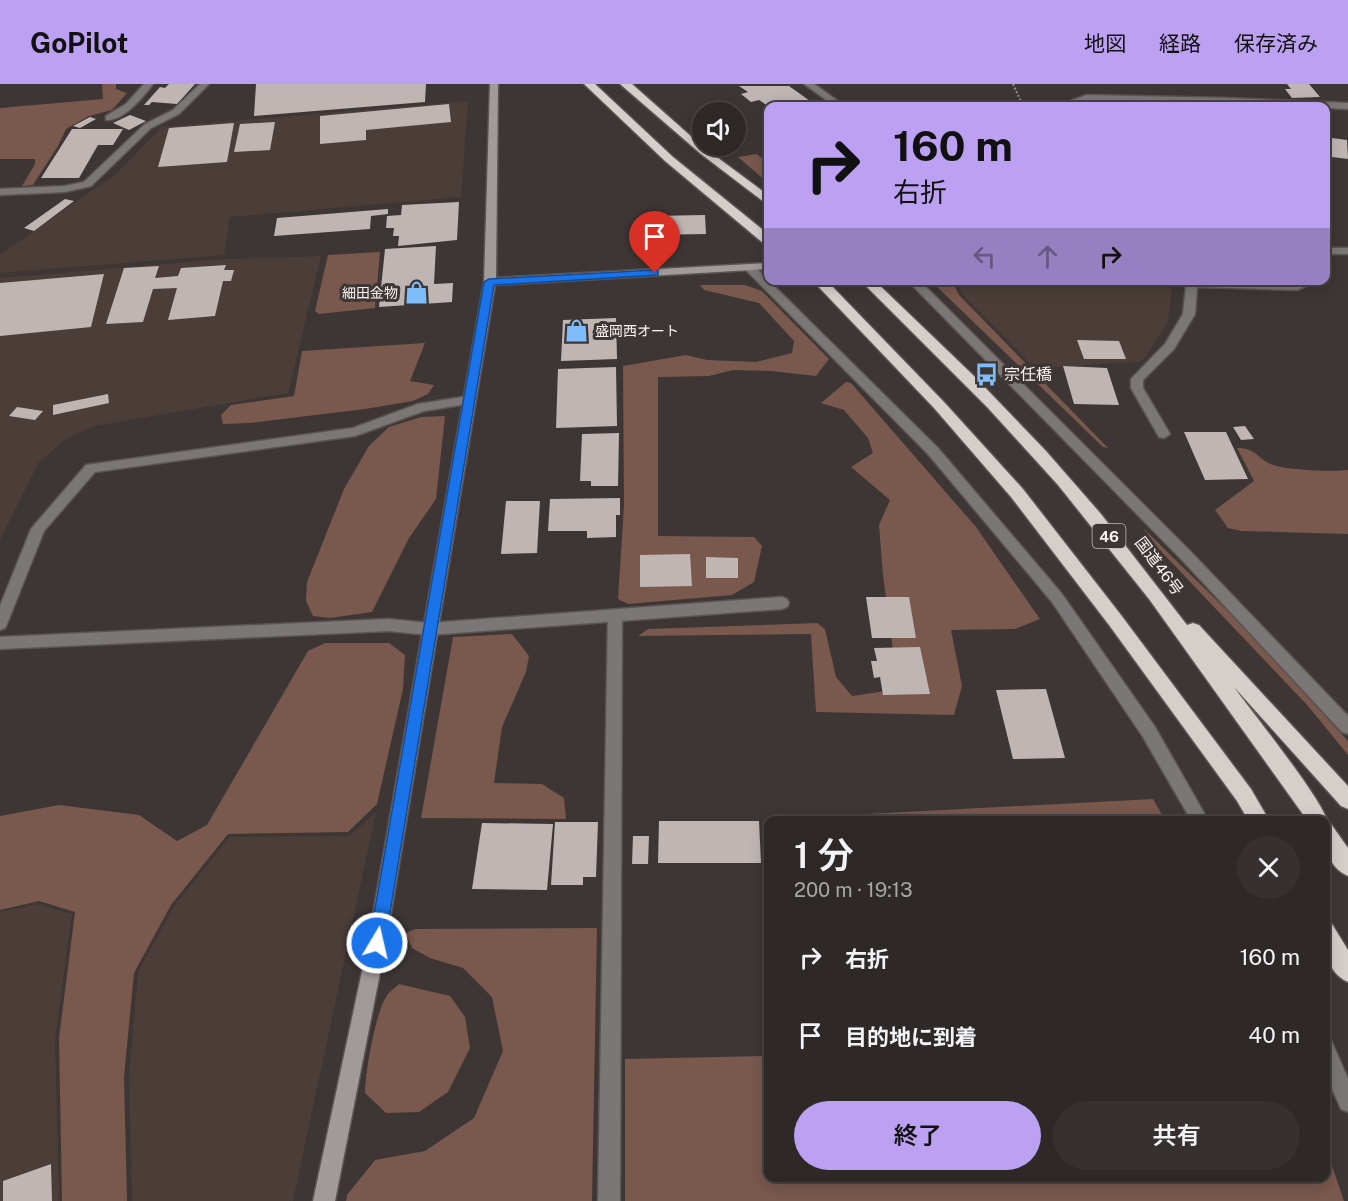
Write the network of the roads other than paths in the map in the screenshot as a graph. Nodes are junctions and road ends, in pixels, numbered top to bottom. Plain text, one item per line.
1 (149, 84) edge
2 (205, 84) edge
3 (494, 84) edge
4 (589, 84) edge
5 (625, 84) edge
6 (808, 84) edge
7 (834, 102) edge
8 (1076, 102) edge
9 (1250, 102) edge
10 (1330, 105) edge
11 (1348, 106) edge
12 (109, 118) dead end
13 (0, 192) edge
14 (764, 198) edge
15 (764, 237) edge
16 (1348, 251) edge
17 (1330, 252) edge
18 (764, 266) edge
19 (749, 267) junction
20 (489, 282) junction
21 (764, 282) edge
22 (767, 285) edge
23 (823, 285) edge
24 (871, 285) edge
25 (917, 285) edge
26 (1192, 285) edge
27 (1227, 285) edge
28 (1302, 285) edge
29 (469, 400) junction
30 (1164, 434) dead end
31 (1132, 565) junction
32 (782, 603) dead end
33 (615, 616) junction
34 (0, 624) edge
35 (429, 629) junction
36 (0, 643) edge
37 (1348, 727) edge
38 (1348, 800) edge
39 (1198, 816) edge
40 (1257, 816) edge
41 (1315, 816) edge
42 (1330, 839) edge
43 (1348, 866) edge
44 (1330, 941) edge
45 (1348, 971) edge
46 (1330, 1061) edge
47 (1348, 1102) edge
48 (324, 1201) edge
49 (609, 1201) edge

1 - 12 street
2 - 13 street
3 - 20 street
4 - 15 highway
5 - 14 highway
6 - 7 street
8 - 9 street
10 - 11 street
16 - 17 street
18 - 19 street
19 - 20 street
19 - 21 street
20 - 29 street
22 - 39 street
23 - 40 highway
24 - 31 highway, 国道46号 / 46
25 - 37 street
26 - 30 street
27 - 28 street
29 - 34 street
29 - 35 street
31 - 38 highway
31 - 41 highway, 国道46号 / 46
32 - 33 street
33 - 35 street
33 - 49 street
35 - 36 street
35 - 48 street
42 - 43 highway
44 - 45 highway
46 - 47 street

